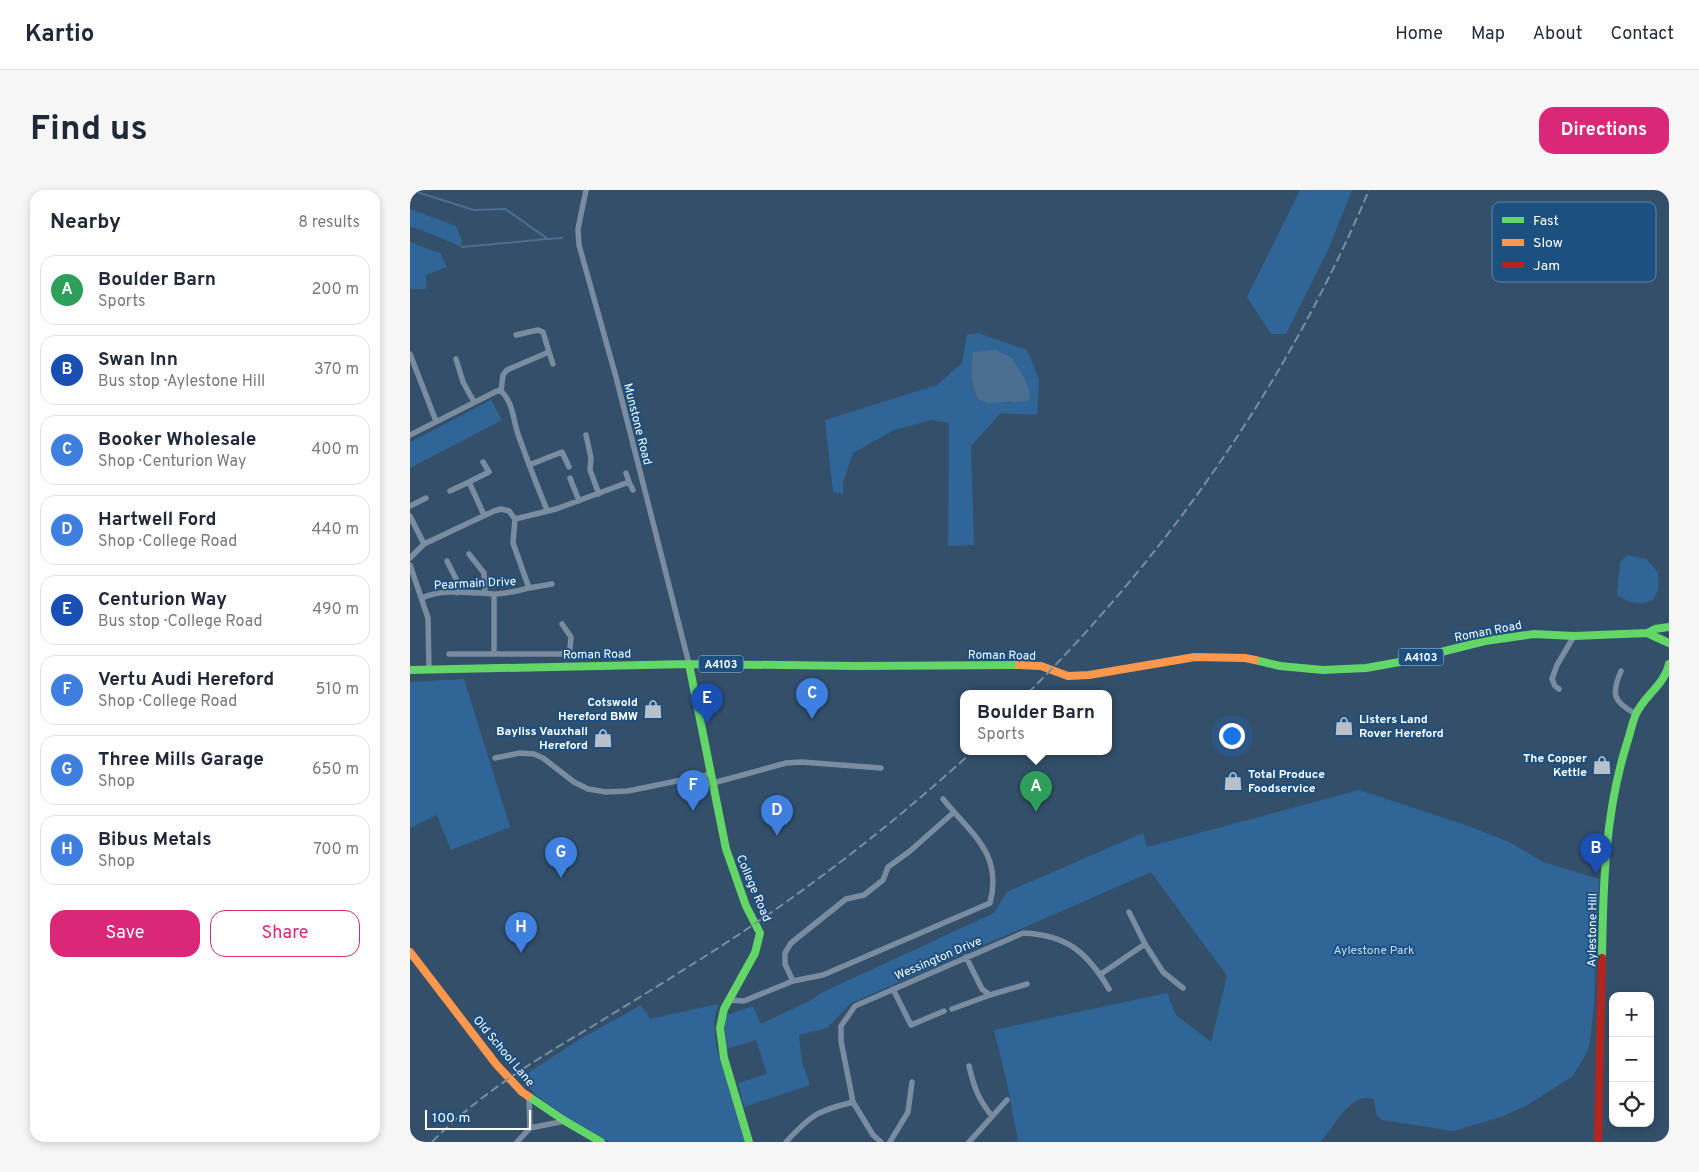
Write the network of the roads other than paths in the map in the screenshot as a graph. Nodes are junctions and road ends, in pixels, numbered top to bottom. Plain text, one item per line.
1 (586, 190) edge
2 (516, 335) dead end
3 (550, 352) junction
4 (410, 354) edge
5 (456, 359) dead end
6 (554, 364) dead end
7 (500, 391) junction
8 (474, 402) junction
9 (436, 421) junction
10 (410, 435) edge
11 (586, 435) dead end
12 (484, 462) dead end
13 (529, 465) junction
14 (568, 468) dead end
15 (626, 473) dead end
16 (570, 478) dead end
17 (469, 482) junction
18 (630, 482) junction
19 (633, 490) dead end
20 (450, 491) dead end
21 (599, 494) junction
22 (426, 498) dead end
23 (579, 501) junction
24 (410, 506) edge
25 (547, 510) junction
26 (484, 515) junction
27 (410, 516) edge
28 (515, 519) junction
29 (424, 544) junction
30 (469, 554) dead end
31 (410, 558) edge
32 (447, 561) dead end
33 (410, 565) edge
34 (552, 584) dead end
35 (529, 588) junction
36 (456, 593) junction
37 (485, 593) junction
38 (494, 594) junction
39 (422, 598) junction
40 (562, 624) dead end
41 (1669, 628) edge
42 (1646, 633) junction
43 (1574, 636) junction
44 (1669, 643) edge
45 (449, 654) dead end
46 (494, 654) junction
47 (690, 664) junction
48 (1669, 664) edge
49 (429, 669) junction
50 (410, 670) edge
51 (1621, 671) dead end
52 (1668, 672) edge
53 (1559, 689) dead end
54 (1636, 714) junction
55 (495, 758) dead end
56 (881, 768) dead end
57 (711, 774) junction
58 (713, 783) junction
59 (943, 799) dead end
60 (954, 812) junction
61 (1129, 912) dead end
62 (1145, 944) junction
63 (410, 952) edge
64 (966, 957) junction
65 (1101, 974) junction
66 (793, 981) junction
67 (1027, 984) dead end
68 (1184, 988) dead end
69 (892, 989) junction
70 (1110, 989) dead end
71 (990, 995) junction
72 (728, 1000) junction
73 (952, 1009) dead end
74 (944, 1011) dead end
75 (969, 1066) dead end
76 (912, 1082) dead end
77 (529, 1098) junction
78 (1007, 1100) dead end
79 (853, 1102) junction
80 (992, 1116) junction
81 (564, 1121) junction
82 (530, 1128) junction
83 (517, 1142) edge
84 (601, 1142) edge
85 (749, 1142) edge
86 (786, 1142) edge
87 (881, 1142) edge
88 (890, 1142) edge
89 (969, 1142) edge
90 (1598, 1142) edge

1 - 47 street, Munstone Road
2 - 3 street
3 - 6 street
3 - 7 street
4 - 9 street
5 - 8 street
7 - 8 street
7 - 13 street
8 - 9 street
9 - 10 street
11 - 21 street
12 - 17 street
13 - 14 street
13 - 25 street
15 - 18 street
16 - 23 street
17 - 20 street
17 - 26 street
18 - 19 street
18 - 21 street
21 - 23 street
22 - 24 street
23 - 25 street
25 - 28 street
26 - 28 street
26 - 29 street
27 - 29 street
28 - 35 street
29 - 31 street
30 - 37 street
32 - 36 street
33 - 39 street
34 - 35 street, Pearmain Drive
35 - 38 street, Pearmain Drive
36 - 37 street, Pearmain Drive
36 - 39 street, Pearmain Drive
37 - 38 street, Pearmain Drive
38 - 46 street
39 - 49 street
40 - 46 street
41 - 42 main road, Roman Road / A4103
42 - 43 main road, Roman Road / A4103
42 - 44 main road, Roman Road / A4103
43 - 47 main road, Roman Road / A4103
43 - 53 street
45 - 46 street
47 - 49 main road, Roman Road / A4103
47 - 57 main road, College Road
48 - 52 main road, Aylestone Hill
49 - 50 main road, Roman Road / A4103
51 - 54 street
52 - 54 main road, Aylestone Hill
54 - 90 main road, Aylestone Hill
55 - 57 street
56 - 58 street
57 - 58 main road, College Road
58 - 72 main road, College Road
59 - 60 street
60 - 66 street
60 - 66 street
61 - 62 street
62 - 65 street
62 - 68 street
63 - 77 main road, Old School Lane
64 - 65 street, Wessington Drive
64 - 69 street, Wessington Drive
64 - 71 street
65 - 70 street, Wessington Drive
66 - 72 street
67 - 71 street
69 - 74 street
69 - 79 street, Wessington Drive
71 - 73 street
72 - 85 main road, College Road
75 - 80 street
76 - 88 street
77 - 81 main road, Old School Lane
77 - 82 street
78 - 80 street
79 - 86 street
79 - 87 street
80 - 89 street
81 - 82 street
81 - 84 main road, Old School Lane
82 - 83 street

